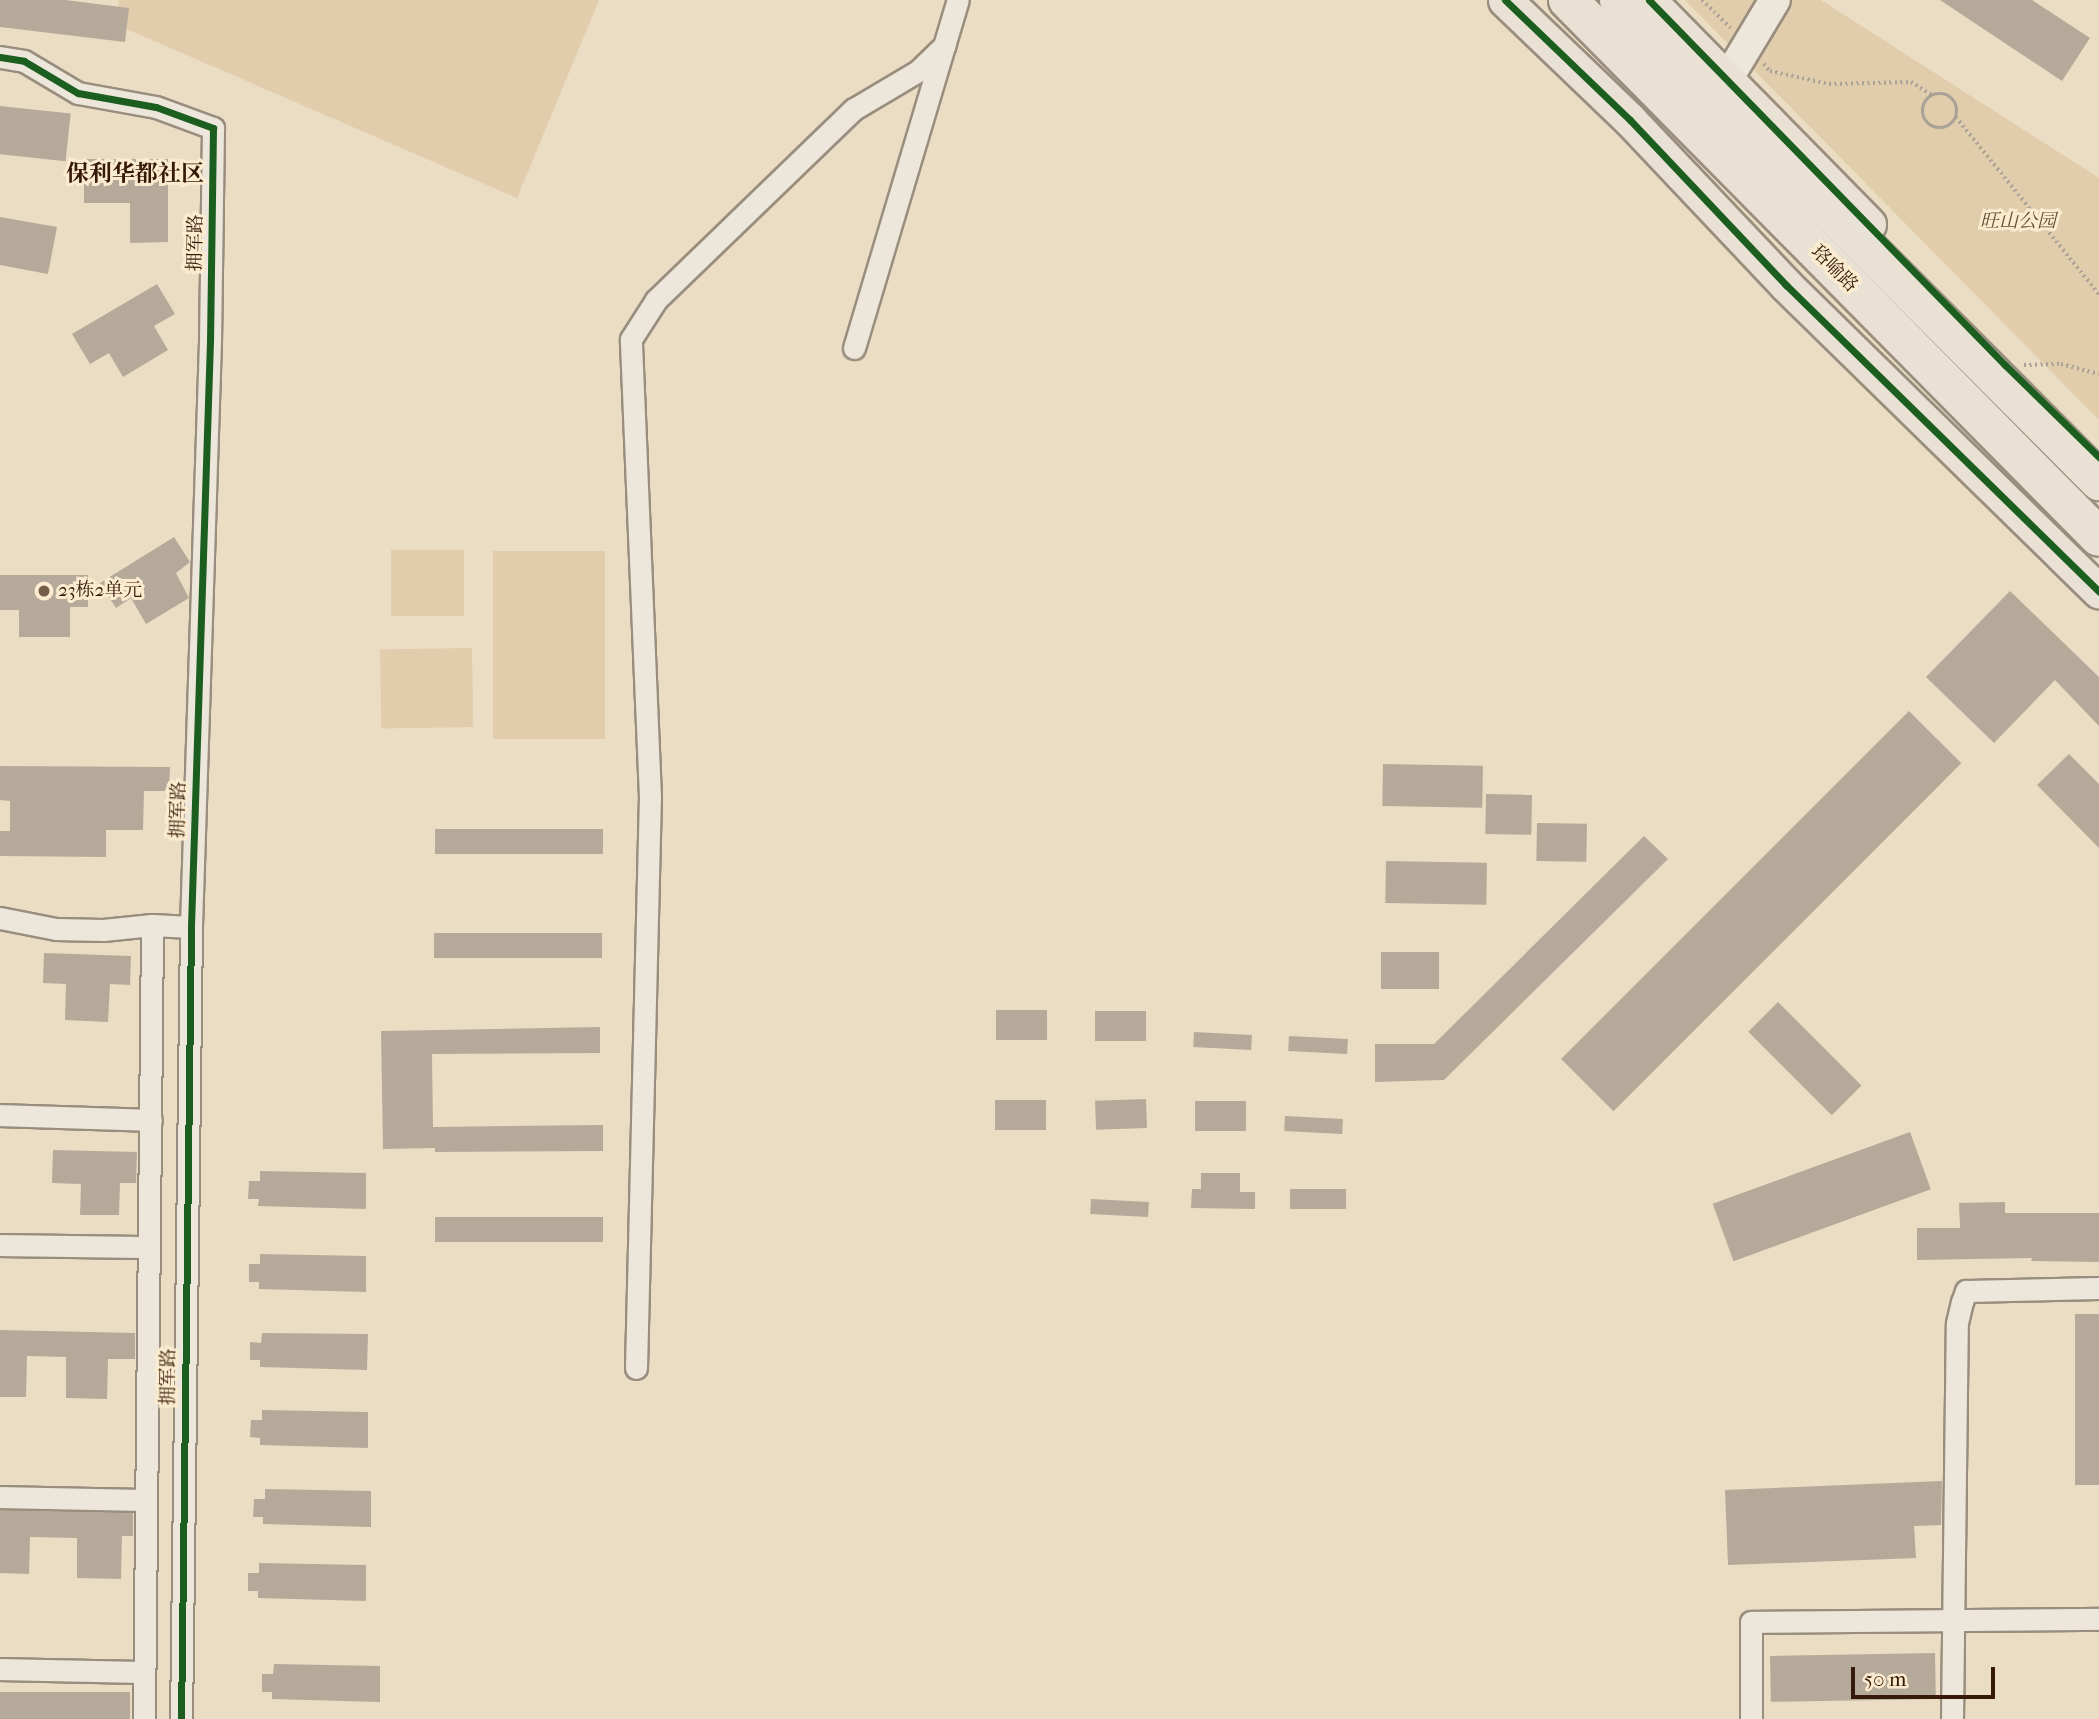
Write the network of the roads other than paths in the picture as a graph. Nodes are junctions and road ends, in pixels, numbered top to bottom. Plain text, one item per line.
1 (958, 0) edge
2 (1505, 0) edge
3 (1568, 0) edge
4 (1619, 0) edge
5 (1649, 0) edge
6 (1775, 0) edge
7 (945, 45) junction
8 (0, 57) edge
9 (1722, 88) junction
10 (854, 348) dead end
11 (2099, 457) edge
12 (2099, 481) edge
13 (2099, 537) edge
14 (2099, 591) edge
15 (0, 918) edge
16 (152, 925) junction
17 (191, 927) junction
18 (0, 1115) edge
19 (150, 1119) junction
20 (0, 1245) edge
21 (149, 1247) junction
22 (2099, 1288) edge
23 (636, 1368) dead end
24 (0, 1497) edge
25 (145, 1500) junction
26 (2099, 1619) edge
27 (1952, 1620) junction
28 (0, 1669) edge
29 (144, 1672) junction
30 (144, 1719) edge
31 (181, 1719) edge
32 (1751, 1719) edge
33 (1952, 1719) edge

1 - 7 street
2 - 14 main road
3 - 13 highway, 珞喻路
4 - 9 highway, 珞喻路
5 - 9 main road
6 - 9 street
7 - 10 street
7 - 23 street
8 - 17 street, 拥军路
9 - 11 main road
9 - 12 highway, 珞喻路
15 - 16 street
16 - 17 street
16 - 19 street
17 - 31 street, 拥军路
18 - 19 street
19 - 21 street
20 - 21 street
21 - 25 street
22 - 27 street
24 - 25 street
25 - 29 street
26 - 27 street
27 - 32 street
27 - 33 street
28 - 29 street
29 - 30 street

